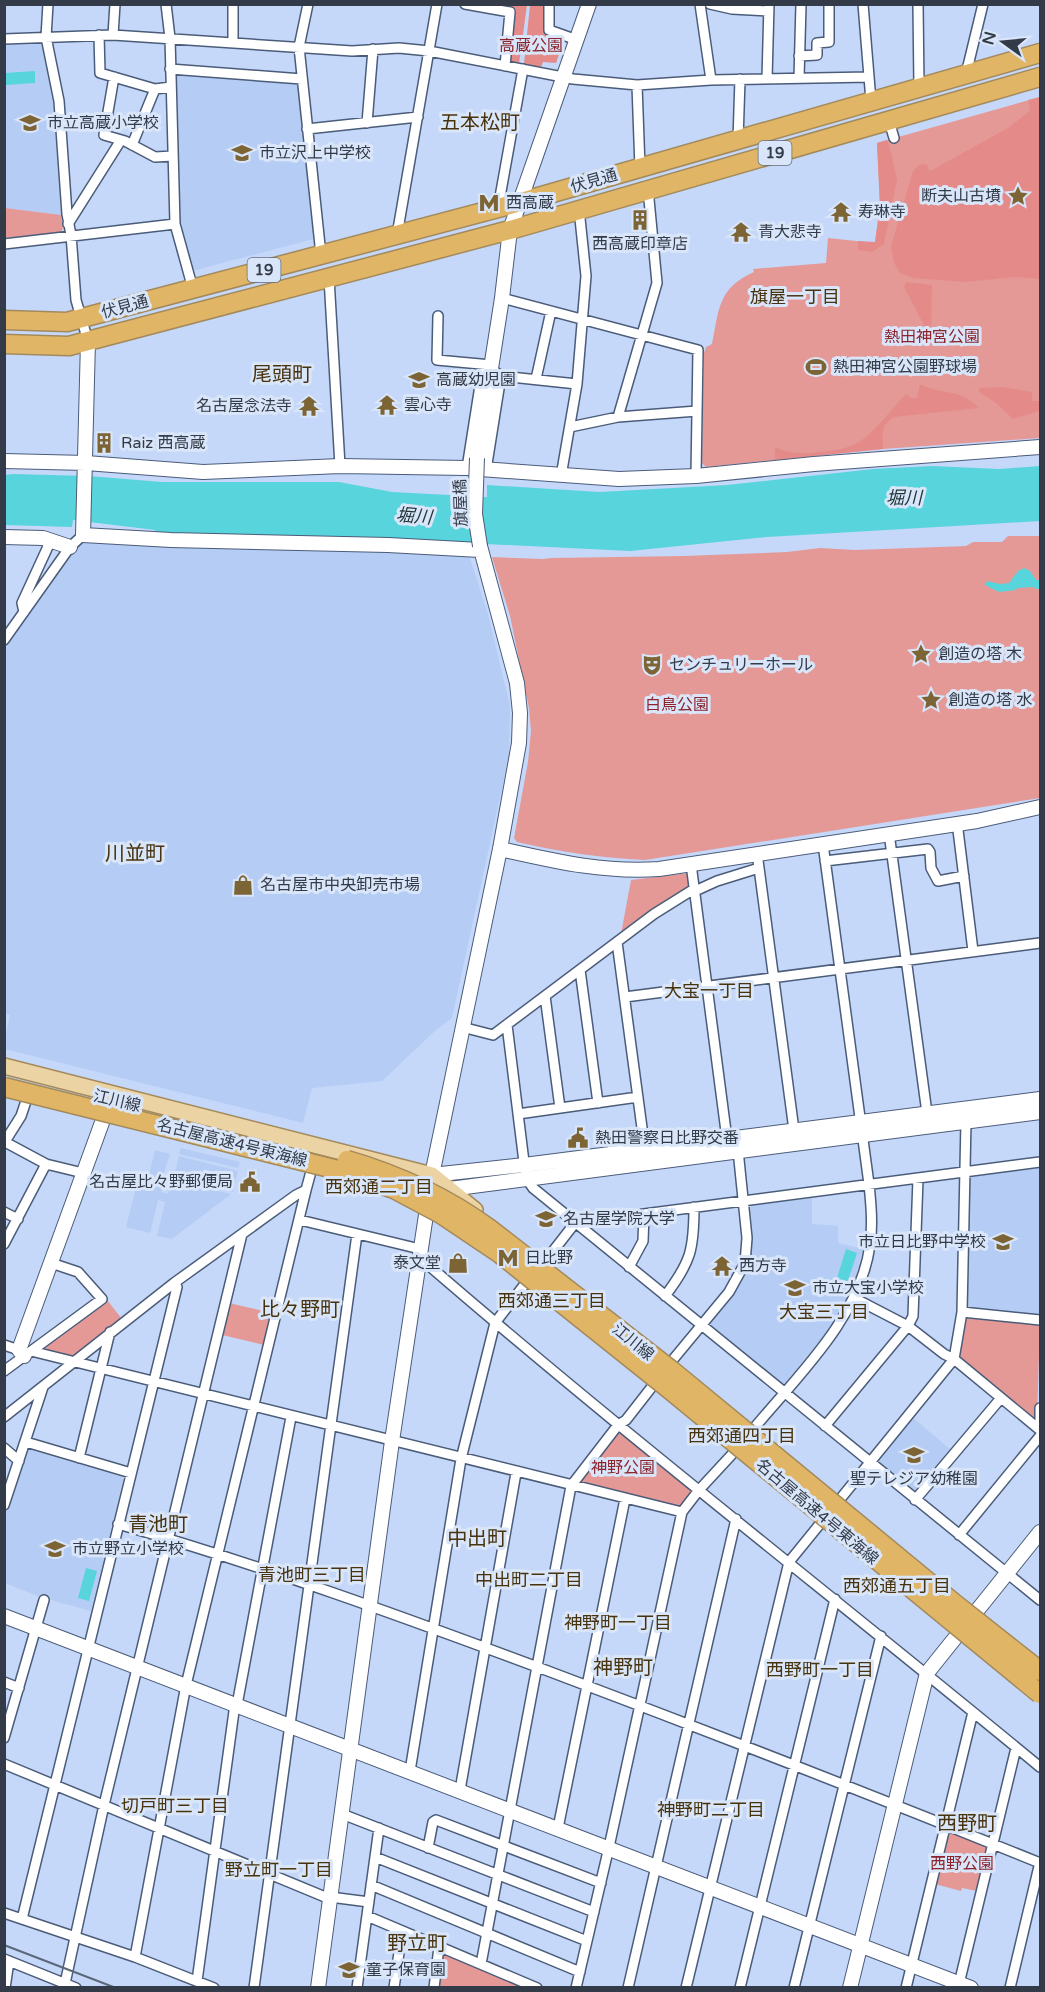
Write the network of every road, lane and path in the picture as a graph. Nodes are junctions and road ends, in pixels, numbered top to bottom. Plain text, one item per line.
1 (48, 4) edge
2 (116, 4) edge
3 (166, 4) edge
4 (232, 4) edge
5 (308, 4) edge
6 (437, 4) edge
7 (465, 4) edge
8 (549, 4) edge
9 (590, 4) edge
10 (700, 4) edge
11 (710, 4) edge
12 (801, 4) edge
13 (829, 4) edge
14 (863, 4) edge
15 (918, 4) edge
16 (983, 4) edge
17 (725, 6) edge
18 (769, 8) edge
19 (99, 35) junction
20 (113, 35) junction
21 (46, 37) junction
22 (170, 38) junction
23 (4, 39) edge
24 (577, 40) junction
25 (232, 43) junction
26 (299, 47) junction
27 (373, 50) junction
28 (429, 51) junction
29 (1041, 53) edge
30 (799, 56) junction
31 (505, 66) junction
32 (171, 69) junction
33 (523, 69) junction
34 (966, 74) junction
35 (114, 77) junction
36 (564, 77) junction
37 (869, 77) junction
38 (1041, 77) edge
39 (799, 78) junction
40 (302, 79) junction
41 (740, 79) junction
42 (767, 79) junction
43 (711, 80) junction
44 (637, 85) junction
45 (171, 87) junction
46 (919, 87) junction
47 (155, 89) junction
48 (871, 101) junction
49 (418, 117) junction
50 (367, 123) junction
51 (307, 129) junction
52 (121, 140) junction
53 (738, 140) junction
54 (132, 145) junction
55 (173, 156) junction
56 (640, 168) junction
57 (648, 189) junction
58 (521, 202) junction
59 (498, 208) junction
60 (579, 209) junction
61 (68, 224) junction
62 (175, 224) junction
63 (510, 230) junction
64 (398, 235) junction
65 (71, 236) junction
66 (4, 244) edge
67 (321, 255) junction
68 (329, 278) junction
69 (193, 289) junction
70 (502, 298) junction
71 (551, 311) junction
72 (438, 316) dead end
73 (81, 318) junction
74 (582, 319) junction
75 (4, 320) edge
76 (642, 335) junction
77 (88, 341) junction
78 (4, 344) edge
79 (491, 371) junction
80 (536, 380) junction
81 (577, 384) junction
82 (697, 411) junction
83 (618, 417) junction
84 (570, 427) junction
85 (1041, 447) edge
86 (4, 461) edge
87 (86, 466) junction
88 (340, 466) junction
89 (467, 468) junction
90 (486, 470) junction
91 (561, 476) junction
92 (696, 476) junction
93 (83, 534) junction
94 (4, 537) edge
95 (51, 540) junction
96 (70, 547) junction
97 (480, 548) junction
98 (24, 612) junction
99 (4, 640) edge
100 (1041, 807) edge
101 (957, 822) junction
102 (889, 833) junction
103 (823, 844) junction
104 (500, 849) junction
105 (757, 853) junction
106 (892, 853) junction
107 (825, 861) junction
108 (691, 864) junction
109 (759, 868) junction
110 (964, 876) junction
111 (695, 890) junction
112 (618, 942) junction
113 (1041, 943) edge
114 (974, 951) junction
115 (906, 961) junction
116 (839, 969) junction
117 (580, 970) junction
118 (773, 977) junction
119 (707, 985) junction
120 (545, 996) junction
121 (625, 997) junction
122 (507, 1025) junction
123 (462, 1027) junction
124 (4, 1066) edge
125 (4, 1076) edge
126 (4, 1087) edge
127 (4, 1093) edge
128 (638, 1097) junction
129 (27, 1098) junction
130 (1041, 1099) edge
131 (598, 1103) junction
132 (560, 1108) junction
133 (1041, 1112) edge
134 (927, 1113) junction
135 (518, 1114) junction
136 (104, 1117) junction
137 (966, 1121) junction
138 (861, 1128) junction
139 (794, 1131) junction
140 (727, 1139) junction
141 (5, 1143) edge
142 (645, 1150) junction
143 (738, 1150) junction
144 (1041, 1162) edge
145 (46, 1164) junction
146 (313, 1164) junction
147 (525, 1172) junction
148 (964, 1172) junction
149 (83, 1173) junction
150 (432, 1175) junction
151 (918, 1179) junction
152 (869, 1185) junction
153 (446, 1188) junction
154 (306, 1190) junction
155 (428, 1196) junction
156 (744, 1200) junction
157 (694, 1208) junction
158 (4, 1212) edge
159 (644, 1214) junction
160 (18, 1219) junction
161 (300, 1220) junction
162 (575, 1223) junction
163 (242, 1234) junction
164 (357, 1234) junction
165 (4, 1244) edge
166 (420, 1253) junction
167 (51, 1263) junction
168 (543, 1264) junction
169 (629, 1267) junction
170 (528, 1280) junction
171 (174, 1283) junction
172 (665, 1296) junction
173 (854, 1298) junction
174 (962, 1312) junction
175 (1041, 1320) edge
176 (495, 1323) junction
177 (702, 1326) junction
178 (908, 1326) junction
179 (110, 1332) junction
180 (4, 1345) edge
181 (25, 1352) junction
182 (954, 1359) junction
183 (74, 1362) junction
184 (668, 1365) junction
185 (100, 1369) junction
186 (4, 1371) edge
187 (153, 1382) junction
188 (655, 1383) junction
189 (43, 1386) junction
190 (784, 1393) junction
191 (203, 1395) junction
192 (1001, 1398) junction
193 (254, 1407) junction
194 (1041, 1408) edge
195 (4, 1417) edge
196 (291, 1417) junction
197 (704, 1418) junction
198 (618, 1425) junction
199 (330, 1426) junction
200 (825, 1426) junction
201 (1040, 1432) edge
202 (750, 1433) junction
203 (392, 1441) junction
204 (26, 1442) junction
205 (4, 1448) edge
206 (736, 1450) junction
207 (79, 1458) junction
208 (461, 1459) junction
209 (19, 1461) junction
210 (869, 1463) junction
211 (130, 1473) junction
212 (516, 1473) junction
213 (571, 1486) junction
214 (699, 1490) junction
215 (625, 1499) junction
216 (915, 1500) junction
217 (837, 1502) junction
218 (4, 1504) edge
219 (682, 1512) junction
220 (736, 1519) junction
221 (822, 1520) junction
222 (118, 1524) junction
223 (1041, 1532) edge
224 (959, 1535) junction
225 (168, 1538) junction
226 (219, 1553) junction
227 (789, 1562) junction
228 (263, 1568) junction
229 (1007, 1573) junction
230 (309, 1584) junction
231 (835, 1599) junction
232 (44, 1600) dead end
233 (1041, 1600) edge
234 (370, 1605) junction
235 (976, 1613) junction
236 (4, 1616) edge
237 (36, 1628) junction
238 (433, 1628) junction
239 (958, 1633) junction
240 (881, 1636) junction
241 (485, 1647) junction
242 (88, 1648) junction
243 (536, 1666) junction
244 (137, 1667) junction
245 (1039, 1670) edge
246 (927, 1673) junction
247 (4, 1682) edge
248 (186, 1685) junction
249 (587, 1685) junction
250 (19, 1688) junction
251 (1041, 1688) edge
252 (1041, 1694) edge
253 (1041, 1701) edge
254 (236, 1704) junction
255 (640, 1705) junction
256 (974, 1712) junction
257 (689, 1724) junction
258 (289, 1725) junction
259 (4, 1738) edge
260 (744, 1745) junction
261 (350, 1748) junction
262 (1016, 1748) junction
263 (4, 1764) edge
264 (795, 1765) junction
265 (1041, 1767) edge
266 (410, 1771) junction
267 (55, 1785) junction
268 (844, 1785) junction
269 (460, 1790) junction
270 (104, 1805) junction
271 (894, 1805) junction
272 (509, 1809) junction
273 (342, 1814) junction
274 (945, 1825) junction
275 (160, 1828) junction
276 (379, 1828) junction
277 (558, 1828) junction
278 (993, 1844) junction
279 (502, 1846) junction
280 (428, 1848) junction
281 (609, 1848) junction
282 (215, 1851) junction
283 (375, 1857) junction
284 (1040, 1863) edge
285 (657, 1866) junction
286 (269, 1873) junction
287 (497, 1874) junction
288 (601, 1883) junction
289 (371, 1885) junction
290 (710, 1887) junction
291 (330, 1898) junction
292 (369, 1902) junction
293 (492, 1903) junction
294 (760, 1906) junction
295 (594, 1912) junction
296 (4, 1913) edge
297 (367, 1916) junction
298 (22, 1919) junction
299 (809, 1925) junction
300 (402, 1931) junction
301 (486, 1933) junction
302 (74, 1938) junction
303 (587, 1941) junction
304 (860, 1944) junction
305 (439, 1947) junction
306 (135, 1957) junction
307 (7, 1960) edge
308 (481, 1964) junction
309 (911, 1964) junction
310 (580, 1972) junction
311 (197, 1981) junction
312 (64, 1985) edge
313 (523, 1985) edge
314 (963, 1986) edge
315 (5, 1988) edge
316 (76, 1988) edge
317 (214, 1988) edge
318 (254, 1988) edge
319 (318, 1988) edge
320 (357, 1988) edge
321 (394, 1988) edge
322 (434, 1988) edge
323 (537, 1988) edge
324 (576, 1988) edge
325 (628, 1988) edge
326 (686, 1988) edge
327 (740, 1988) edge
328 (794, 1988) edge
329 (850, 1988) edge
330 (906, 1988) edge
331 (1010, 1988) edge

1 - 21 street
2 - 20 street
3 - 22 street
4 - 25 street
5 - 26 street
6 - 28 street
7 - 31 street
8 - 24 street
9 - 24 street, 旗屋橋
10 - 43 street
11 - 17 street
12 - 30 street
13 - 30 street
14 - 37 street
15 - 46 street
16 - 34 street
17 - 18 street
18 - 42 street
19 - 20 street
19 - 21 street
19 - 35 street
20 - 22 street
21 - 23 street
21 - 61 street
22 - 25 street
22 - 32 street
24 - 36 street, 旗屋橋
25 - 26 street
26 - 27 street
26 - 40 street
27 - 28 street
27 - 50 street
28 - 31 street
28 - 49 street
29 - 34 highway, 伏見通 / 19
30 - 39 street
31 - 33 street
32 - 40 street
32 - 45 street
33 - 36 street
33 - 59 street
34 - 46 highway, 伏見通 / 19
35 - 47 street
35 - 52 street
36 - 44 street
36 - 58 street, 旗屋橋
37 - 39 street
37 - 48 street
38 - 57 highway, 伏見通 / 19
39 - 42 street
40 - 51 street
41 - 42 street
41 - 43 street
41 - 53 street
43 - 44 street
44 - 56 street
45 - 47 street
45 - 55 street
46 - 48 highway, 伏見通 / 19
47 - 54 street
48 - 53 highway, 伏見通 / 19
49 - 50 street
49 - 64 street
50 - 51 street
51 - 67 street
52 - 54 street
52 - 61 street
53 - 56 highway, 伏見通 / 19
54 - 55 street
55 - 62 street
56 - 58 highway, 伏見通 / 19
57 - 60 highway, 伏見通 / 19
57 - 76 street
58 - 59 highway, 伏見通 / 19
58 - 63 street, 旗屋橋
59 - 64 highway, 伏見通 / 19
60 - 63 highway, 伏見通 / 19
60 - 74 street
61 - 65 street
62 - 65 street
62 - 69 street
63 - 68 highway, 伏見通 / 19
63 - 70 street, 旗屋橋
64 - 67 highway, 伏見通 / 19
65 - 66 street
65 - 73 street
67 - 69 highway, 伏見通 / 19
68 - 77 highway, 伏見通 / 19
68 - 88 street
69 - 73 highway, 伏見通 / 19
70 - 71 street
70 - 79 street, 旗屋橋
71 - 74 street
71 - 80 street
72 - 79 street
73 - 75 highway, 伏見通 / 19
73 - 77 street
74 - 76 street
74 - 81 street
76 - 82 street
76 - 83 street
77 - 78 highway, 伏見通 / 19
77 - 87 street
79 - 80 street
79 - 89 street
79 - 90 street
79 - 97 street, 旗屋橋, bridge
80 - 81 street
81 - 84 street
82 - 83 street
82 - 92 street
83 - 84 street
84 - 91 street
85 - 92 street
86 - 87 street
87 - 88 street
87 - 93 street
88 - 89 street
89 - 90 street
90 - 91 street
91 - 92 street
93 - 96 street
93 - 97 street
94 - 95 street
95 - 96 street
95 - 98 street
96 - 98 street
97 - 104 street, 旗屋橋
98 - 99 street
100 - 101 street
101 - 102 street
101 - 110 street
102 - 103 street
102 - 106 street
103 - 105 street
103 - 107 street
104 - 108 street
104 - 123 street, 旗屋橋
105 - 108 street
105 - 109 street
106 - 107 street
106 - 110 street
106 - 115 street
107 - 116 street
108 - 111 street
109 - 111 street
109 - 118 street
110 - 114 street
111 - 112 street
111 - 119 street
112 - 117 street
112 - 121 street
113 - 114 street
114 - 115 street
115 - 116 street
115 - 134 street
116 - 118 street
116 - 138 street
117 - 120 street
117 - 131 street
118 - 119 street
118 - 139 street
119 - 121 street
119 - 140 street
120 - 122 street
120 - 132 street
121 - 128 street
122 - 123 street
122 - 135 street
123 - 150 street, 旗屋橋
124 - 150 main road, 江川線
125 - 245 highway, 名古屋高速4号東海線, bridge
126 - 197 highway, 名古屋高速4号東海線, bridge
127 - 129 main road, 江川線
128 - 131 street
128 - 142 street
129 - 136 main road, 江川線
129 - 141 street
130 - 134 street
131 - 132 street
132 - 135 street
133 - 137 street
134 - 138 street
135 - 147 street
136 - 146 main road, 江川線
136 - 149 street
137 - 138 street
137 - 148 street
138 - 139 street
138 - 143 street
138 - 152 street
139 - 140 street
140 - 142 street
141 - 145 street
142 - 147 street
143 - 147 street
143 - 156 street
144 - 148 street
145 - 149 street
145 - 160 street
146 - 154 street
146 - 155 main road, 江川線
147 - 150 street
147 - 153 street
147 - 162 street
148 - 151 street
148 - 174 street
149 - 167 street
150 - 153 main road, 江川線
150 - 155 street, 旗屋橋
151 - 152 street
151 - 178 street
152 - 156 street
152 - 173 street
153 - 155 street
153 - 168 main road, 江川線
154 - 161 street
154 - 163 street
155 - 166 street, 旗屋橋
155 - 170 main road, 江川線
156 - 157 street
156 - 177 street
157 - 159 street
157 - 172 street
158 - 160 street
159 - 162 street
159 - 169 street
160 - 165 street
161 - 164 street
161 - 193 street
162 - 168 street
162 - 169 street
163 - 171 street
163 - 191 street
164 - 166 street
164 - 199 street
166 - 176 street
166 - 203 street, 旗屋橋
167 - 181 street
167 - 181 street
168 - 184 main road, 江川線
169 - 172 street
170 - 176 street
170 - 188 main road, 江川線
171 - 179 street
171 - 187 street
172 - 177 street
173 - 178 street
173 - 190 street
174 - 175 street
174 - 182 street
176 - 198 street
176 - 208 street
177 - 184 street
177 - 190 street
178 - 182 street
178 - 200 street
179 - 183 street
179 - 185 street
180 - 181 street
181 - 183 street
181 - 186 street
182 - 192 street
182 - 210 street
183 - 185 street
183 - 189 street
184 - 188 street
184 - 202 main road, 江川線
185 - 187 street
185 - 207 street
187 - 191 street
187 - 211 street
188 - 198 street
188 - 206 main road, 江川線
189 - 195 street
189 - 204 street
190 - 200 street
190 - 202 street
191 - 193 street
191 - 225 street
192 - 201 street
192 - 216 street
193 - 196 street
193 - 226 street
194 - 201 street
196 - 199 street
196 - 228 street
197 - 251 highway
197 - 252 highway, 名古屋高速4号東海線, bridge
198 - 213 street
198 - 214 street
199 - 203 street
199 - 230 street
200 - 210 street
201 - 224 street
202 - 217 main road, 江川線
203 - 208 street
203 - 234 street, 旗屋橋
204 - 207 street
204 - 209 street
205 - 209 street
206 - 214 street
206 - 221 main road, 江川線
207 - 211 street
208 - 212 street
208 - 238 street
209 - 218 street
210 - 216 street
210 - 217 street
211 - 222 street
212 - 213 street
212 - 241 street
213 - 215 street
213 - 243 street
214 - 219 street
214 - 220 street
215 - 219 street
215 - 249 street
216 - 224 street
217 - 221 street
217 - 235 main road, 江川線
219 - 255 street
220 - 227 street
220 - 257 street
221 - 227 street
221 - 239 main road, 江川線
222 - 225 street
222 - 242 street
223 - 229 street
224 - 229 street
225 - 226 street
225 - 244 street
226 - 228 street
226 - 248 street
227 - 231 street
227 - 260 street
228 - 230 street
228 - 254 street
229 - 233 street
229 - 235 street
230 - 234 street
230 - 258 street
231 - 240 street
231 - 264 street
232 - 237 street
234 - 238 street
234 - 261 street, 旗屋橋
235 - 239 street
235 - 245 main road, 江川線
236 - 237 street
237 - 242 street
237 - 250 street
238 - 241 street
238 - 266 street
239 - 246 street
239 - 253 main road, 江川線
240 - 246 street
240 - 268 street
241 - 243 street
241 - 269 street
242 - 244 street
242 - 267 street
243 - 249 street
243 - 272 street
244 - 248 street
244 - 270 street
246 - 256 street
246 - 271 street
247 - 250 street
248 - 254 street
248 - 275 street
249 - 255 street
249 - 277 street
250 - 259 street
254 - 258 street
254 - 282 street
255 - 257 street
255 - 281 street
256 - 262 street
256 - 274 street
257 - 260 street
257 - 285 street
258 - 261 street
258 - 286 street
260 - 264 street
260 - 290 street
261 - 266 street
261 - 273 street, 旗屋橋
262 - 265 street
262 - 278 street
263 - 267 street
264 - 268 street
264 - 294 street
266 - 269 street
267 - 270 street
267 - 298 street
268 - 271 street
268 - 299 street
269 - 272 street
270 - 275 street
270 - 302 street
271 - 274 street
271 - 304 street
272 - 277 street
272 - 279 street
273 - 276 street
273 - 291 street, 旗屋橋
274 - 278 street
274 - 309 street
275 - 282 street
275 - 306 street
276 - 280 street
276 - 283 street
277 - 281 street
278 - 284 street
278 - 314 street
279 - 280 street
279 - 287 street
279 - 288 street
280 - 287 street
281 - 285 street
281 - 288 street
282 - 286 street
282 - 311 street
283 - 289 street
283 - 293 street
284 - 331 street
285 - 290 street
285 - 325 street
286 - 291 street
286 - 318 street
287 - 293 street
287 - 295 street
288 - 295 street
289 - 292 street
289 - 301 street
290 - 294 street
290 - 326 street
291 - 292 street
291 - 319 street, 旗屋橋
292 - 297 street
293 - 301 street
293 - 303 street
294 - 299 street
294 - 327 street
295 - 303 street
296 - 298 street
297 - 300 street
297 - 320 street
298 - 302 street
299 - 304 street
299 - 328 street
300 - 305 street
300 - 321 street
301 - 308 street
301 - 310 street
302 - 306 street
302 - 312 street
303 - 310 street
304 - 309 street
304 - 329 street
305 - 308 street
305 - 322 street
306 - 311 street
307 - 312 street
307 - 315 street
308 - 313 street
309 - 314 street
309 - 330 street
310 - 324 street
311 - 317 street
312 - 316 street
313 - 323 street

